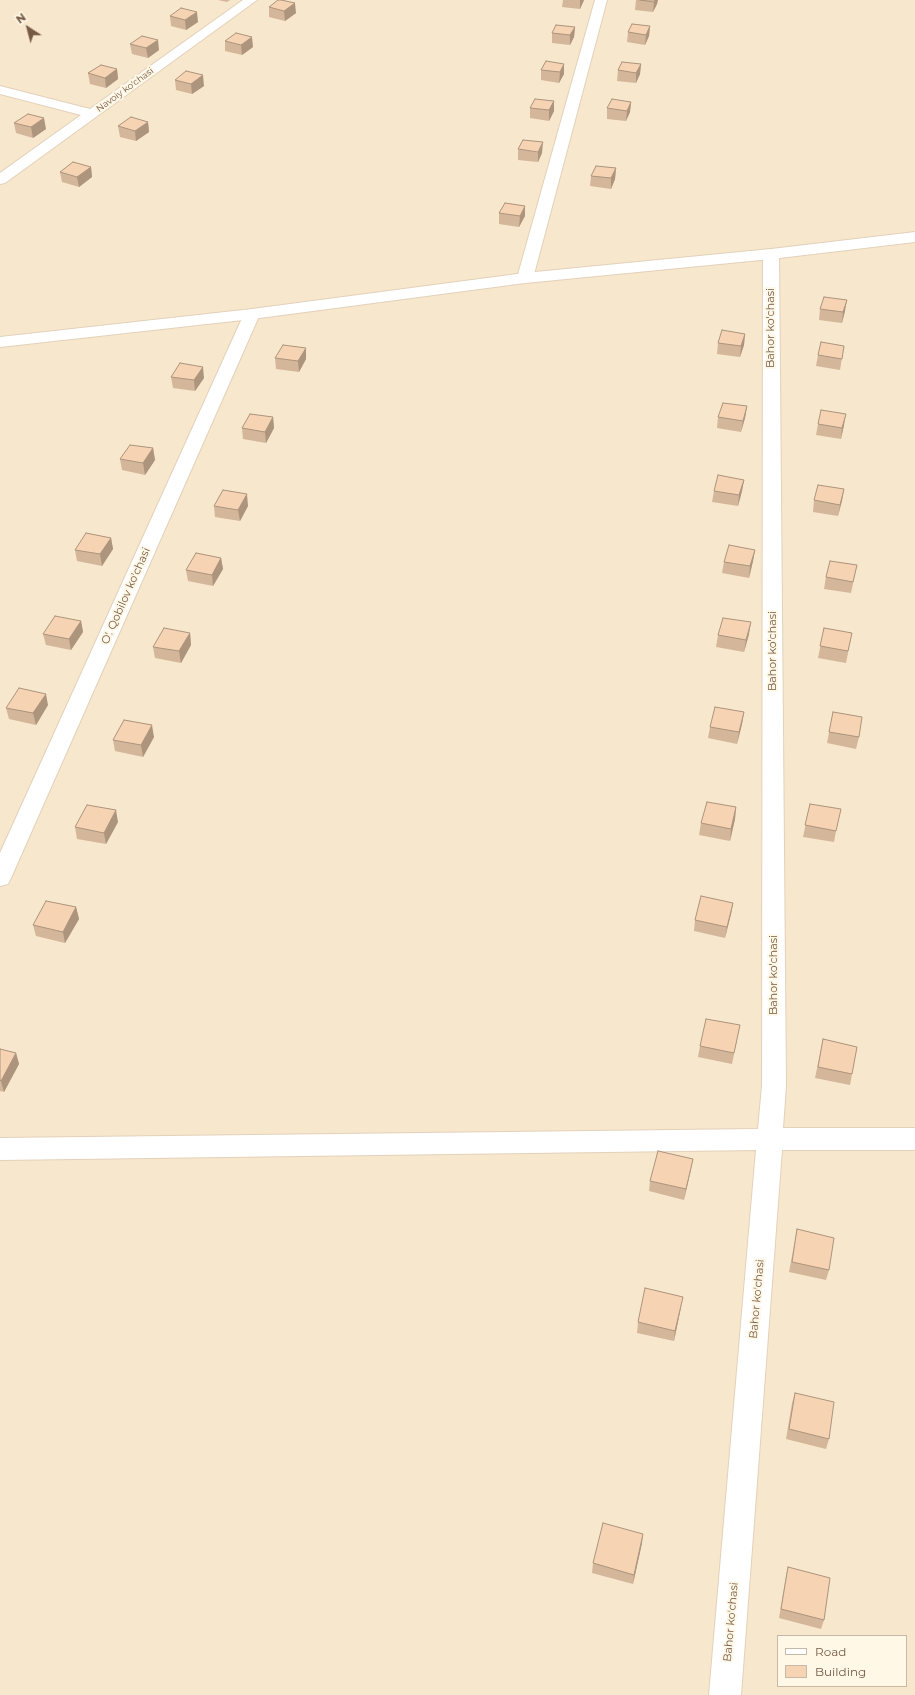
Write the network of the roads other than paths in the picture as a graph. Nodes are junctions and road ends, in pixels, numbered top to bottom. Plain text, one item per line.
1 (251, 0) edge
2 (601, 0) edge
3 (0, 90) edge
4 (92, 114) junction
5 (0, 180) edge
6 (915, 237) edge
7 (771, 254) junction
8 (525, 278) junction
9 (252, 314) junction
10 (0, 342) edge
11 (0, 878) edge
12 (770, 1139) junction
13 (915, 1139) edge
14 (0, 1149) edge
15 (725, 1695) edge

1 - 4 street, Navoiy ko'chasi
2 - 8 street
3 - 4 street
4 - 5 street, Navoiy ko'chasi
6 - 7 street
7 - 8 street
7 - 12 street, Bahor ko'chasi
8 - 9 street
9 - 10 street
9 - 11 street, O'. Qobilov ko'chasi
12 - 13 street
12 - 14 street
12 - 15 street, Bahor ko'chasi

